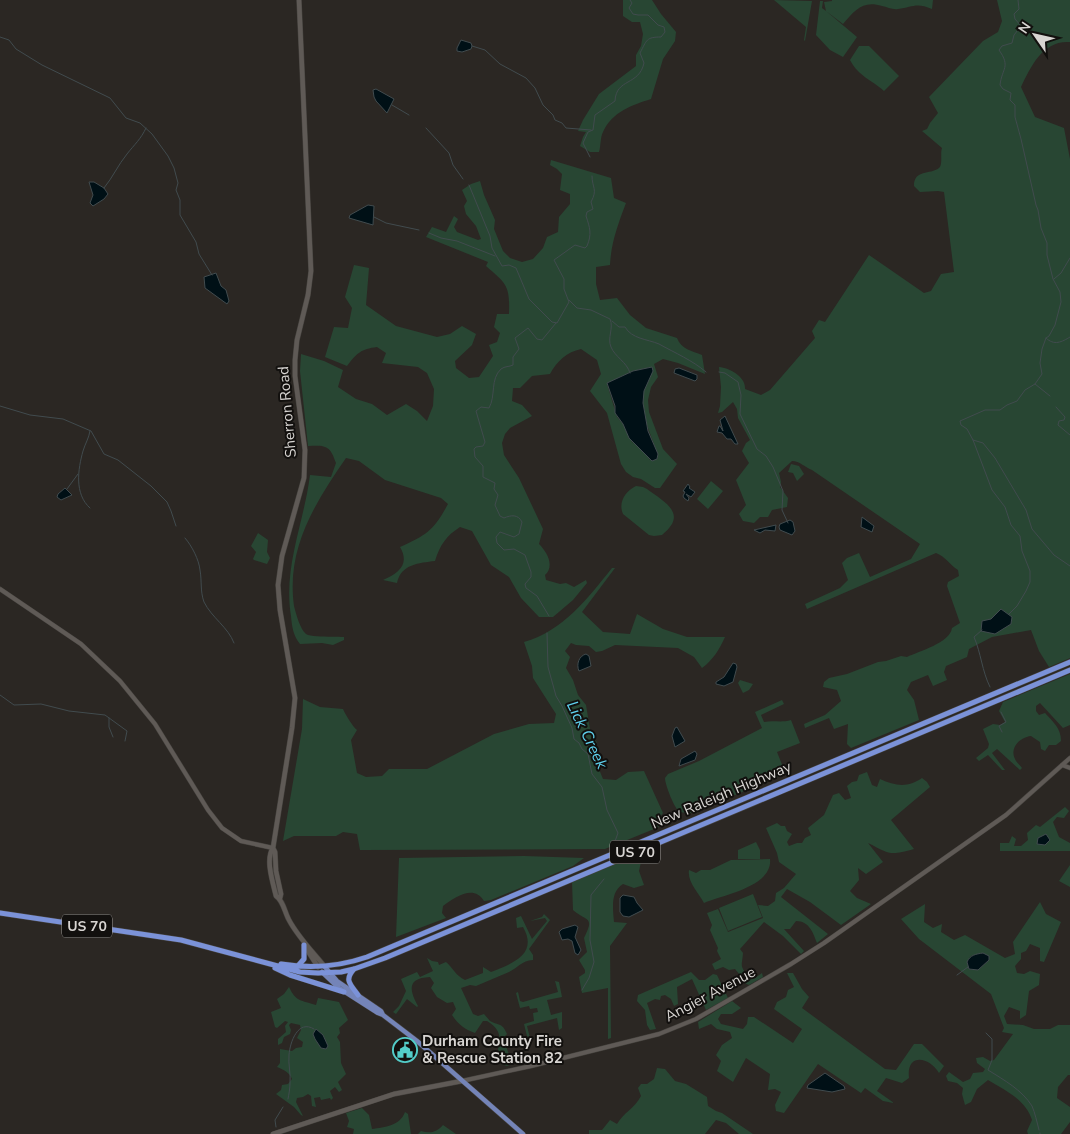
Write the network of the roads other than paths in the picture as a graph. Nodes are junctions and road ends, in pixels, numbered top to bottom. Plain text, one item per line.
1 (299, 0) edge
2 (0, 589) edge
3 (1070, 662) edge
4 (1070, 670) edge
5 (842, 758) junction
6 (1070, 758) edge
7 (1062, 765) junction
8 (817, 768) junction
9 (1070, 768) edge
10 (820, 774) junction
11 (790, 787) junction
12 (273, 848) junction
13 (0, 913) edge
14 (454, 920) junction
15 (456, 927) junction
16 (303, 943) junction
17 (382, 951) junction
18 (385, 958) junction
19 (261, 961) junction
20 (297, 967) junction
21 (318, 967) junction
22 (324, 967) junction
23 (354, 969) junction
24 (323, 973) junction
25 (330, 973) junction
26 (344, 992) junction
27 (358, 995) junction
28 (383, 1015) junction
29 (462, 1081) junction
30 (273, 1134) edge
31 (524, 1134) edge

1 - 12 main road, Sherron Road
2 - 12 street
3 - 5 highway, New Raleigh Highway / US 70
4 - 10 highway, New Raleigh Highway / US 70
5 - 8 highway, New Raleigh Highway / US 70
5 - 10 highway
6 - 7 street, Angier Avenue
7 - 9 street
7 - 29 street, Angier Avenue
8 - 11 highway
8 - 14 highway, New Raleigh Highway / US 70
10 - 11 highway, New Raleigh Highway / US 70
11 - 15 highway, New Raleigh Highway / US 70
12 - 16 main road, Sherron Road
13 - 19 highway, US 70
14 - 15 highway
14 - 17 highway, New Raleigh Highway / US 70
15 - 18 highway, New Raleigh Highway / US 70
16 - 20 highway
16 - 21 main road, Sherron Road
16 - 22 main road, Sherron Road
17 - 18 highway
17 - 22 highway, New Raleigh Highway / US 70
18 - 23 highway, New Raleigh Highway / US 70
19 - 20 highway, US 70
19 - 24 highway, US 70
19 - 26 highway
20 - 21 highway, US 70
21 - 22 highway, US 70
21 - 24 main road
22 - 25 main road
23 - 25 highway, New Raleigh Highway / US 70
23 - 27 highway
24 - 25 highway, US 70
24 - 26 main road
25 - 27 main road
26 - 28 main road
27 - 28 main road
28 - 29 main road
29 - 30 main road, Angier Avenue
29 - 31 main road

